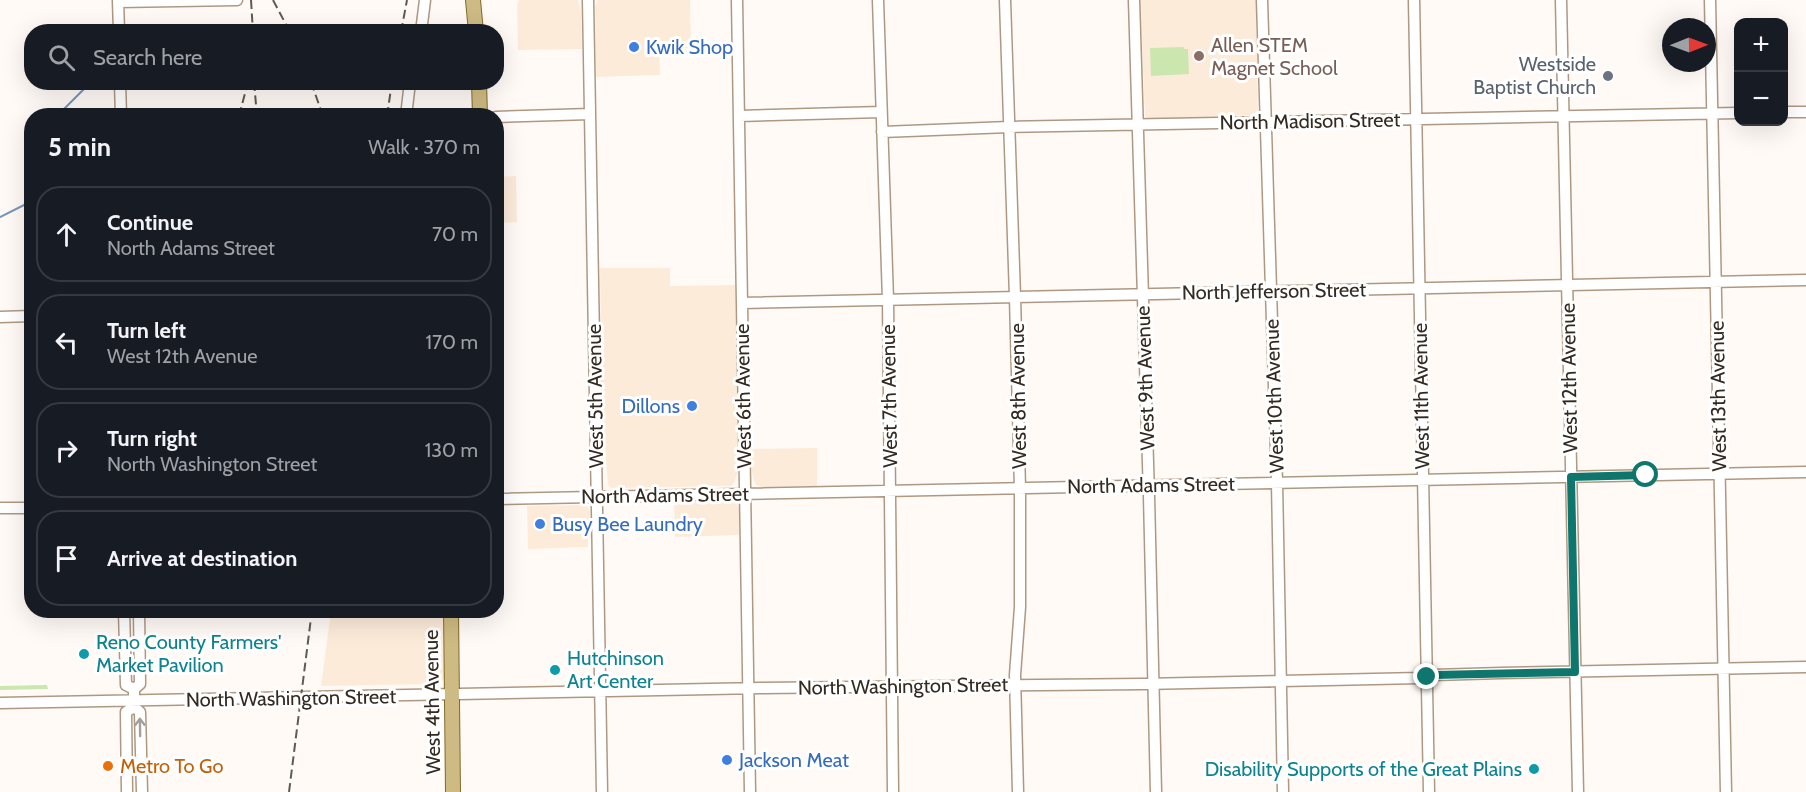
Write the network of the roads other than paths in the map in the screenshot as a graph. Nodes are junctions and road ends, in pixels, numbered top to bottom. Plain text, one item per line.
1 (237, 0) edge
2 (425, 0) edge
3 (588, 0) edge
4 (737, 0) edge
5 (878, 0) edge
6 (1005, 0) edge
7 (1134, 0) edge
8 (1262, 0) edge
9 (1414, 0) edge
10 (1561, 0) edge
11 (1710, 0) edge
12 (118, 1) edge
13 (474, 3) edge
14 (119, 24) edge
15 (422, 24) edge
16 (475, 24) edge
17 (120, 90) edge
18 (409, 90) edge
19 (479, 90) edge
20 (121, 108) edge
21 (407, 108) edge
22 (480, 108) edge
23 (881, 112) junction
24 (1788, 112) edge
25 (1806, 112) edge
26 (1712, 113) junction
27 (1734, 113) edge
28 (590, 114) junction
29 (739, 116) junction
30 (1564, 116) junction
31 (504, 117) edge
32 (1416, 119) junction
33 (1266, 122) junction
34 (1138, 125) junction
35 (1009, 127) junction
36 (882, 132) junction
37 (1806, 280) edge
38 (1716, 282) junction
39 (1567, 285) junction
40 (1419, 288) junction
41 (1271, 291) junction
42 (1143, 294) junction
43 (1015, 297) junction
44 (888, 300) junction
45 (742, 303) junction
46 (24, 316) edge
47 (0, 317) edge
48 (1806, 472) edge
49 (1720, 474) junction
50 (1571, 477) junction
51 (1423, 480) junction
52 (1277, 483) junction
53 (1149, 485) junction
54 (1020, 489) junction
55 (890, 491) junction
56 (745, 494) junction
57 (596, 496) junction
58 (504, 499) edge
59 (0, 508) edge
60 (24, 508) edge
61 (124, 618) edge
62 (139, 618) edge
63 (450, 618) edge
64 (1806, 667) edge
65 (1724, 669) junction
66 (1575, 672) junction
67 (1427, 677) junction
68 (1281, 682) junction
69 (1154, 684) junction
70 (1015, 685) junction
71 (892, 686) junction
72 (748, 688) junction
73 (600, 692) junction
74 (451, 694) junction
75 (134, 699) junction
76 (0, 703) edge
77 (127, 792) edge
78 (142, 792) edge
79 (453, 792) edge
80 (602, 792) edge
81 (750, 792) edge
82 (893, 792) edge
83 (1018, 792) edge
84 (1156, 792) edge
85 (1283, 792) edge
86 (1429, 792) edge
87 (1578, 792) edge
88 (1726, 792) edge

1 - 12 street
2 - 15 street
3 - 28 street, West 5th Avenue
4 - 29 street, West 6th Avenue
5 - 23 street, West 7th Avenue
6 - 35 street, West 8th Avenue
7 - 34 street, West 9th Avenue
8 - 33 street, West 10th Avenue
9 - 32 street, West 11th Avenue
10 - 30 street, West 12th Avenue
11 - 26 street, West 13th Avenue
12 - 14 street
13 - 16 main road
17 - 20 street
18 - 21 street
19 - 22 main road
23 - 29 street
23 - 36 street, West 7th Avenue
24 - 25 street
26 - 27 street, North Madison Street
26 - 30 street, North Madison Street
26 - 38 street, West 13th Avenue
28 - 31 street
28 - 57 street, West 5th Avenue
29 - 45 street, West 6th Avenue
30 - 32 street, North Madison Street
30 - 39 street, West 12th Avenue
32 - 33 street, North Madison Street
32 - 40 street, West 11th Avenue
33 - 34 street, North Madison Street
33 - 41 street, West 10th Avenue
34 - 35 street, North Madison Street
34 - 42 street, West 9th Avenue
35 - 36 street, North Madison Street
35 - 43 street, West 8th Avenue
36 - 44 street, West 7th Avenue
37 - 38 street, North Jefferson Street
38 - 39 street, North Jefferson Street
38 - 49 street, West 13th Avenue
39 - 40 street, North Jefferson Street
39 - 50 street, West 12th Avenue
40 - 41 street, North Jefferson Street
40 - 51 street, West 11th Avenue
41 - 42 street, North Jefferson Street
41 - 52 street, West 10th Avenue
42 - 43 street, North Jefferson Street
42 - 53 street, West 9th Avenue
43 - 44 street, North Jefferson Street
43 - 54 street, West 8th Avenue
44 - 45 street, North Jefferson Street
44 - 55 street, West 7th Avenue
45 - 56 street, West 6th Avenue
46 - 47 street
48 - 49 street, North Adams Street
49 - 50 street, North Adams Street
49 - 65 street, West 13th Avenue
50 - 51 street, North Adams Street
50 - 66 street, West 12th Avenue
51 - 52 street, North Adams Street
51 - 67 street, West 11th Avenue
52 - 53 street, North Adams Street
52 - 68 street, West 10th Avenue
53 - 54 street, North Adams Street
53 - 69 street, West 9th Avenue
54 - 55 street, North Adams Street
54 - 70 street, West 8th Avenue
55 - 56 street, North Adams Street
55 - 71 street, West 7th Avenue
56 - 57 street, North Adams Street
56 - 72 street, West 6th Avenue
57 - 58 street, North Adams Street
57 - 73 street, West 5th Avenue
59 - 60 street
61 - 75 street
62 - 75 street
63 - 74 main road, West 4th Avenue
64 - 65 street, North Washington Street
65 - 66 street, North Washington Street
65 - 88 street, West 13th Avenue
66 - 67 street, North Washington Street
66 - 87 street, West 12th Avenue
67 - 68 street, North Washington Street
67 - 86 street, West 11th Avenue
68 - 69 street, North Washington Street
68 - 85 street, West 10th Avenue
69 - 70 street, North Washington Street
69 - 84 street, West 9th Avenue
70 - 71 street, North Washington Street
70 - 83 street, West 8th Avenue
71 - 72 street, North Washington Street
71 - 82 street, West 7th Avenue
72 - 73 street, North Washington Street
72 - 81 street, West 6th Avenue
73 - 74 street, North Washington Street
73 - 80 street, West 5th Avenue
74 - 75 street, North Washington Street
74 - 79 main road, West 4th Avenue
75 - 76 street, North Washington Street
75 - 77 street
78 -> 75 street

